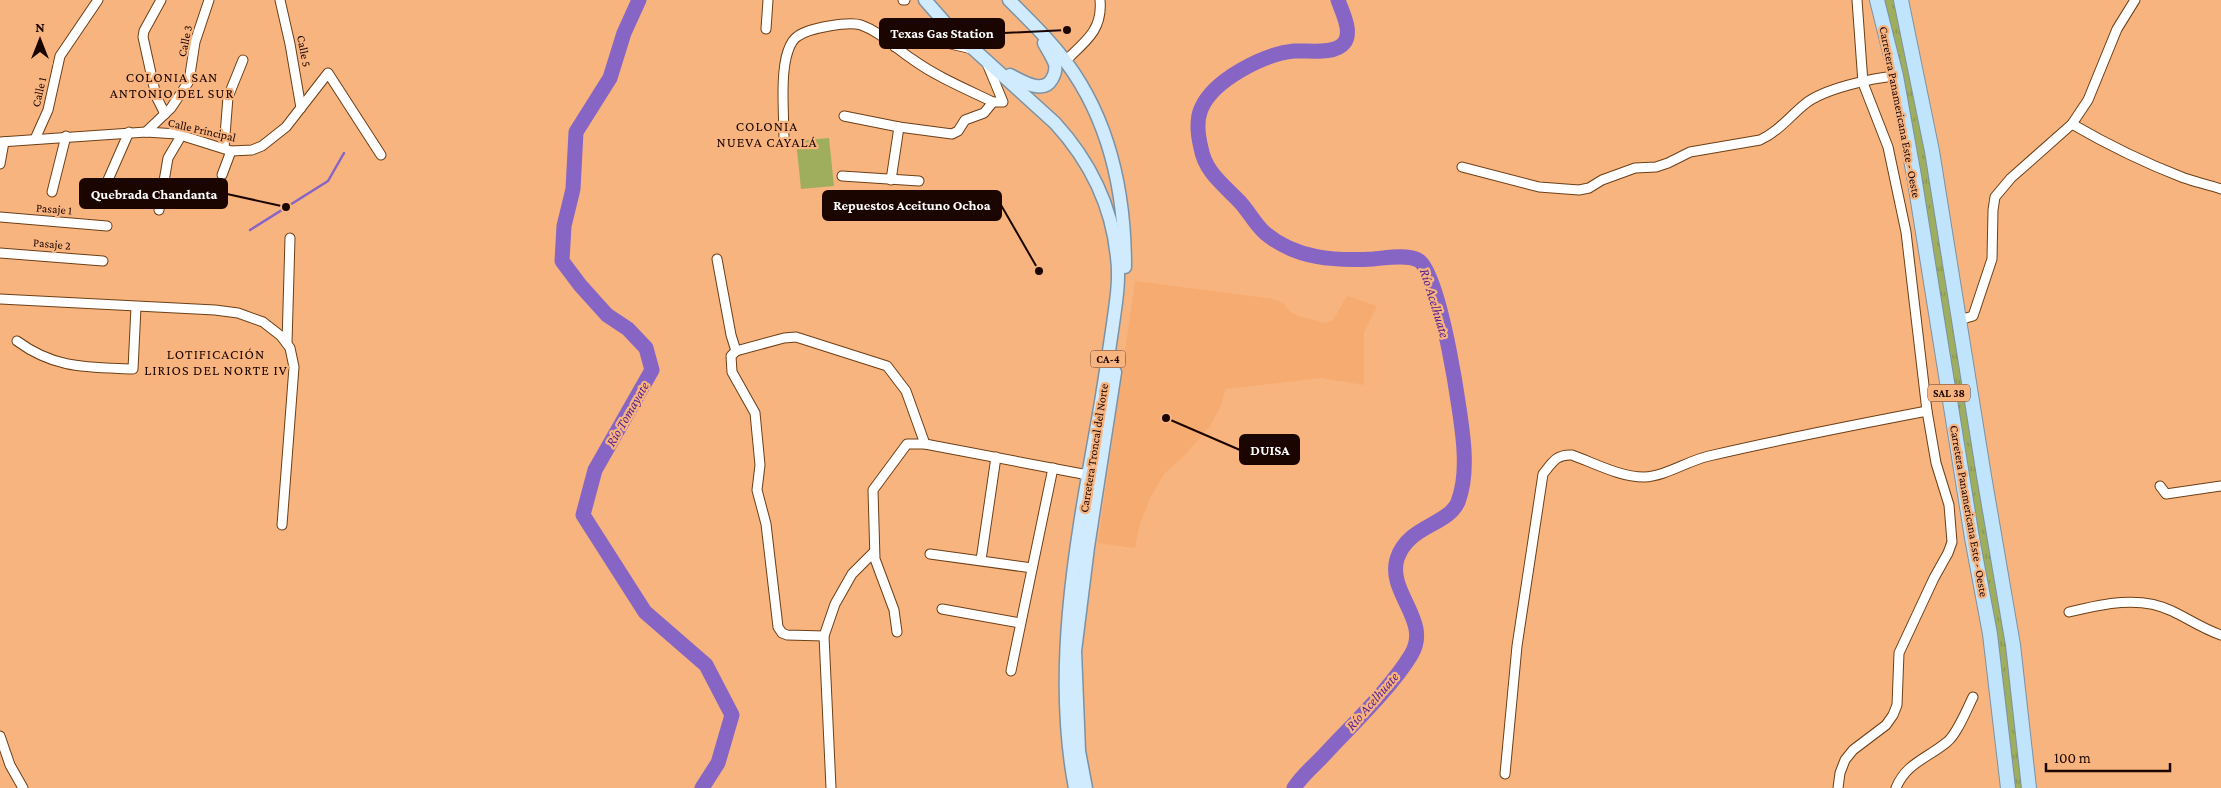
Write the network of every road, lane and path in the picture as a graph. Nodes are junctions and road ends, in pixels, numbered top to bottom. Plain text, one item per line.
1 (98, 0) edge
2 (162, 0) edge
3 (209, 0) edge
4 (280, 0) edge
5 (768, 0) edge
6 (925, 0) edge
7 (1009, 0) edge
8 (1100, 0) edge
9 (1857, 0) edge
10 (1878, 0) edge
11 (1901, 0) edge
12 (2135, 0) edge
13 (942, 18) junction
14 (1034, 25) junction
15 (766, 29) dead end
16 (934, 40) junction
17 (895, 47) junction
18 (973, 49) junction
19 (243, 60) dead end
20 (1065, 61) junction
21 (990, 64) junction
22 (1896, 76) junction
23 (1864, 83) junction
24 (993, 102) junction
25 (301, 108) junction
26 (165, 114) junction
27 (844, 116) dead end
28 (2072, 124) junction
29 (899, 127) junction
30 (129, 132) junction
31 (146, 132) junction
32 (66, 136) junction
33 (181, 136) junction
34 (35, 139) junction
35 (784, 139) dead end
36 (2, 142) edge
37 (228, 150) junction
38 (381, 155) dead end
39 (0, 164) edge
40 (1462, 167) dead end
41 (222, 175) dead end
42 (842, 176) dead end
43 (891, 180) junction
44 (919, 181) dead end
45 (2221, 189) edge
46 (104, 190) dead end
47 (52, 192) dead end
48 (159, 210) dead end
49 (0, 217) edge
50 (107, 226) dead end
51 (290, 238) dead end
52 (0, 253) edge
53 (717, 259) dead end
54 (102, 261) dead end
55 (0, 299) edge
56 (136, 307) junction
57 (1959, 320) junction
58 (17, 340) dead end
59 (287, 343) junction
60 (736, 351) junction
61 (1927, 411) junction
62 (925, 444) junction
63 (996, 457) junction
64 (1052, 468) junction
65 (1088, 475) junction
66 (2160, 486) dead end
67 (2221, 486) edge
68 (282, 525) dead end
69 (874, 552) junction
70 (930, 554) dead end
71 (981, 560) junction
72 (1032, 568) junction
73 (942, 609) dead end
74 (2069, 612) dead end
75 (1020, 623) junction
76 (897, 632) dead end
77 (2221, 635) edge
78 (824, 636) junction
79 (1011, 671) dead end
80 (1973, 697) dead end
81 (0, 736) edge
82 (2, 751) edge
83 (1505, 774) dead end
84 (23, 788) edge
85 (830, 788) edge
86 (1074, 788) edge
87 (1086, 788) edge
88 (1838, 788) edge
89 (1896, 788) edge
90 (2008, 788) edge
91 (2029, 788) edge

1 - 34 street, Calle 1
2 - 26 street
3 - 26 street, Calle 3
4 - 25 street, Calle 5
5 - 15 street
6 - 13 main road, Carretera Troncal del Norte / CA-4
7 - 14 main road, Carretera Troncal del Norte / CA-4
8 - 20 street
9 - 23 street
10 - 22 highway, Carretera Panamericana Este - Oeste / SAL 38
11 - 57 highway, Carretera Panamericana Este - Oeste / SAL 38
12 - 28 street
13 - 16 street
13 - 18 main road, Carretera Troncal del Norte / CA-4
14 - 20 main road, Carretera Troncal del Norte / CA-4
14 - 21 main road
16 - 17 street
16 - 18 street
17 - 24 street
17 - 35 street
18 - 21 main road, Carretera Troncal del Norte / CA-4
19 - 37 street
20 - 87 main road, Carretera Troncal del Norte / CA-4
21 - 24 street
21 - 65 main road, Carretera Troncal del Norte / CA-4
22 - 23 street
22 - 90 highway, Carretera Panamericana Este - Oeste / SAL 38
23 - 40 street
23 - 61 street
24 - 29 street
25 - 37 street, Calle Principal
25 - 38 street, Calle Principal
26 - 31 street, Calle 3
27 - 29 street
28 - 45 street
28 - 57 street
29 - 43 street
30 - 31 street, Calle Principal
30 - 32 street, Calle Principal
30 - 46 street
31 - 33 street, Calle Principal
32 - 34 street, Calle Principal
32 - 47 street
33 - 37 street, Calle Principal
33 - 48 street
34 - 36 street, Calle Principal
36 - 39 street
37 - 41 street
42 - 43 street
43 - 44 street
49 - 50 street, Pasaje 1
51 - 59 street
52 - 54 street, Pasaje 2
53 - 60 street
55 - 56 street
56 - 58 street
56 - 59 street
57 - 91 highway, Carretera Panamericana Este - Oeste / SAL 38
59 - 68 street
60 - 62 street
60 - 78 street
61 - 83 street
61 - 88 street
62 - 63 street
62 - 69 street
63 - 64 street
63 - 71 street
64 - 65 street
64 - 72 street
65 - 86 main road, Carretera Troncal del Norte / CA-4
66 - 67 street
69 - 76 street
69 - 78 street
70 - 71 street
71 - 72 street
72 - 75 street
73 - 75 street
74 - 77 street
75 - 79 street
78 - 85 street
80 - 89 street
81 - 82 street
82 - 84 street

